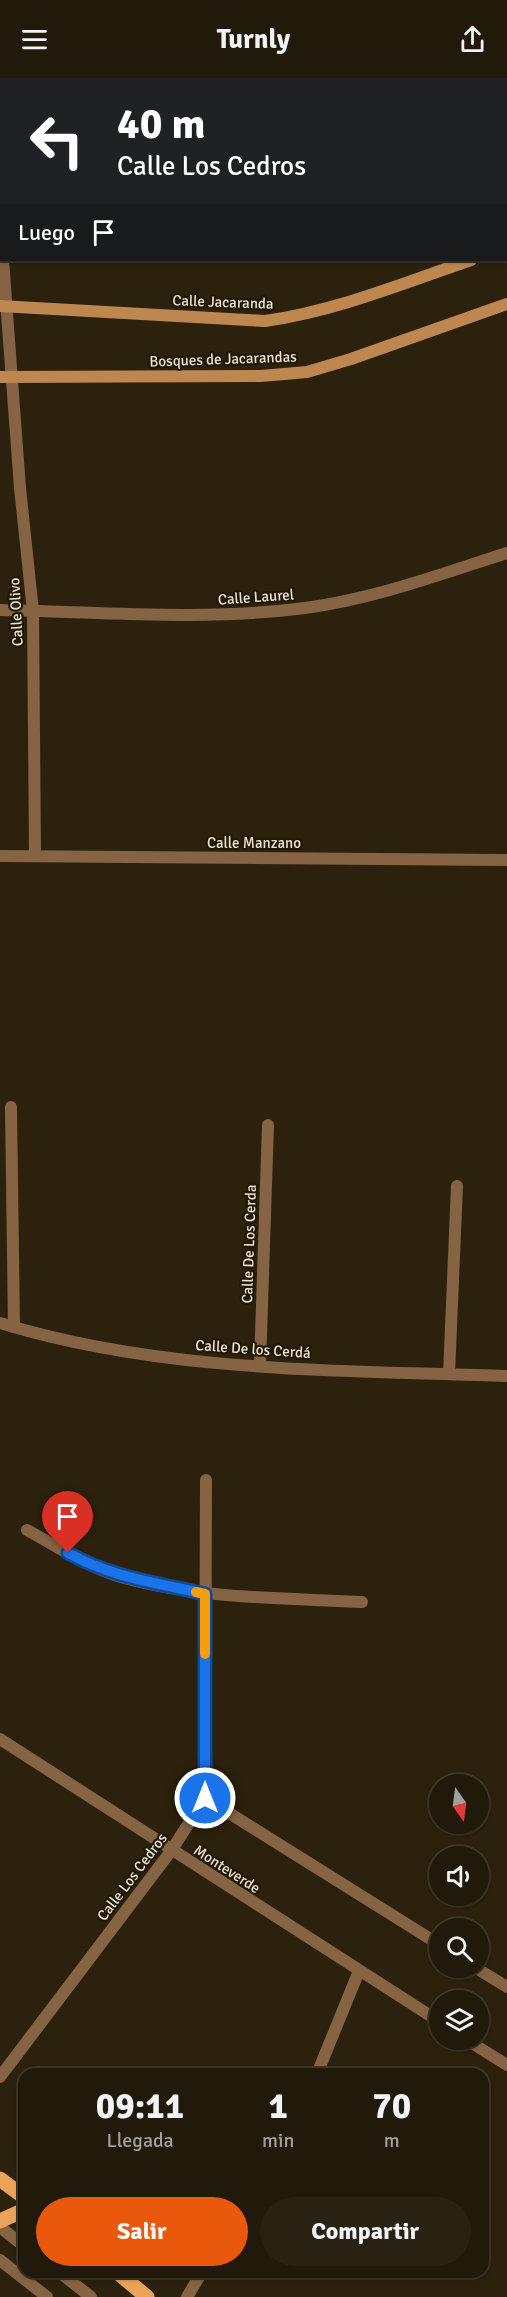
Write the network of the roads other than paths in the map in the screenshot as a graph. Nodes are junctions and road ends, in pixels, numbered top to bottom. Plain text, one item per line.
1 (3, 261) edge
2 (468, 261) edge
3 (507, 304) edge
4 (3, 306) edge
5 (6, 377) edge
6 (507, 553) edge
7 (0, 610) edge
8 (33, 611) junction
9 (0, 856) edge
10 (35, 856) junction
11 (507, 860) edge
12 (11, 1107) dead end
13 (268, 1125) dead end
14 (458, 1186) dead end
15 (0, 1323) edge
16 (14, 1327) junction
17 (260, 1365) junction
18 (449, 1374) junction
19 (507, 1376) edge
20 (206, 1480) dead end
21 (27, 1530) dead end
22 (205, 1594) junction
23 (362, 1602) dead end
24 (0, 1739) edge
25 (205, 1798) junction
26 (171, 1851) junction
27 (429, 1938) edge
28 (359, 1971) junction
29 (489, 1976) edge
30 (507, 1987) edge
31 (429, 2015) edge
32 (482, 2050) edge
33 (507, 2066) edge
34 (319, 2068) edge
35 (0, 2077) edge
36 (0, 2179) edge
37 (18, 2192) edge
38 (18, 2213) edge
39 (0, 2221) edge
40 (0, 2227) edge
41 (18, 2241) edge
42 (0, 2260) edge
43 (18, 2274) edge
44 (23, 2278) edge
45 (67, 2278) edge
46 (124, 2278) edge
47 (198, 2278) edge
48 (47, 2297) edge
49 (91, 2297) edge
50 (147, 2297) edge
51 (187, 2297) edge

1 - 4 street, Calle Olivo
2 - 4 street, Calle Jacaranda
3 - 5 street, Bosques de Jacarandas
4 - 5 street, Calle Olivo
5 - 8 street, Calle Olivo
6 - 8 street, Calle Laurel
7 - 8 street, Calle Laurel
8 - 10 street, Calle Olivo
9 - 10 street, Calle Manzano
10 - 11 street, Calle Manzano
12 - 16 street
13 - 17 street, Calle De Los Cerda
14 - 18 street
15 - 16 street, Calle De los Cerdá
16 - 17 street, Calle De los Cerdá
17 - 18 street, Calle De los Cerdá
18 - 19 street, Calle De los Cerdá
20 - 22 street
21 - 22 street
22 - 23 street
22 - 25 street
24 - 26 street, Monteverde
25 - 26 street, Calle Los Cedros
25 - 27 street
26 - 28 street, Monteverde
26 - 35 street, Calle Los Cedros
28 - 31 street, Monteverde
28 - 34 street
29 - 30 street
32 - 33 street
36 - 37 main road
38 - 39 main road
40 - 41 street
42 - 43 street
44 - 48 street
45 - 49 street
46 - 50 main road
47 - 51 street

